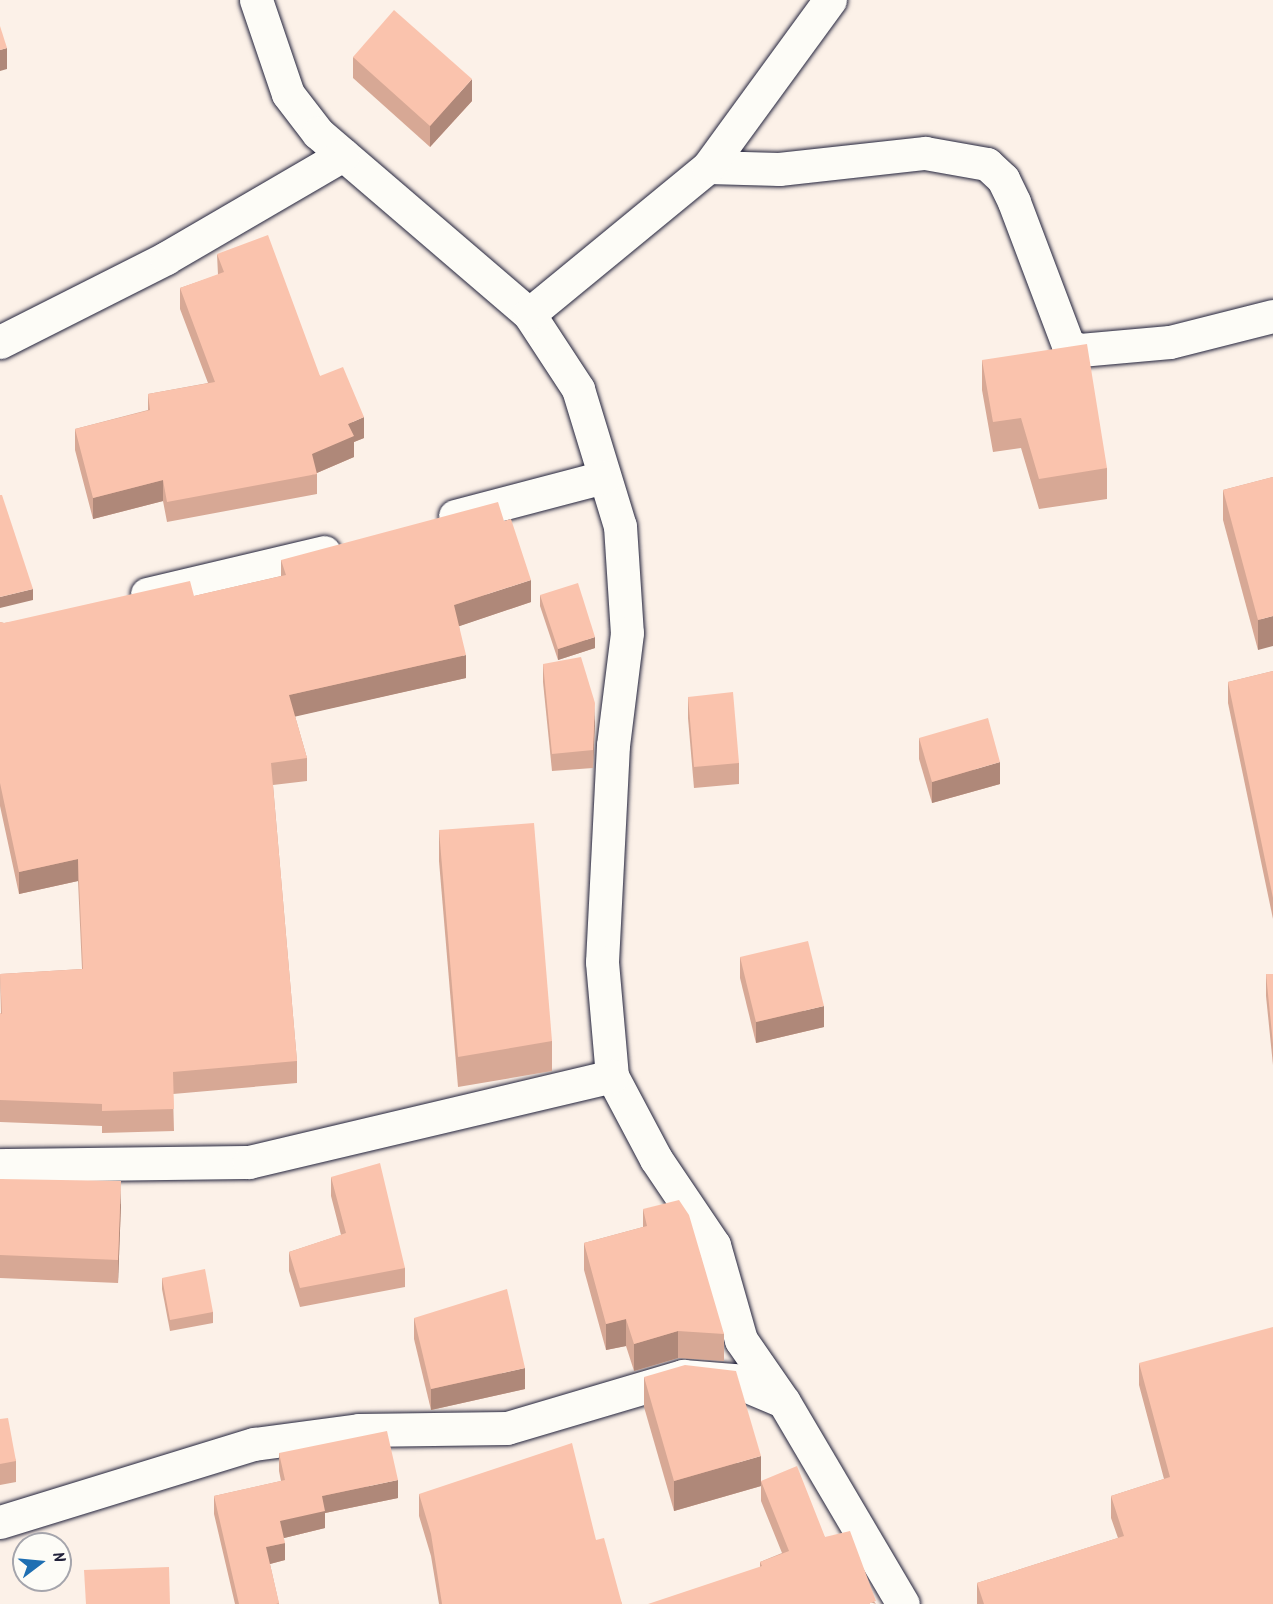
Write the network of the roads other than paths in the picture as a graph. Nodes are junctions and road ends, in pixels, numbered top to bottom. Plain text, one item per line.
1 (256, 0) edge
2 (830, 0) edge
3 (343, 155) junction
4 (708, 167) junction
5 (528, 314) junction
6 (1273, 316) edge
7 (0, 342) edge
8 (604, 477) junction
9 (422, 525) edge
10 (355, 543) edge
11 (117, 601) edge
12 (612, 1076) junction
13 (0, 1165) edge
14 (784, 1402) junction
15 (0, 1522) edge
16 (903, 1604) edge

1 - 3 street
2 - 4 street
3 - 5 street
3 - 7 street
4 - 5 street
4 - 6 street
5 - 8 street
8 - 9 street
8 - 12 street
10 - 11 street
12 - 13 street
12 - 14 street
14 - 15 street
14 - 16 street

